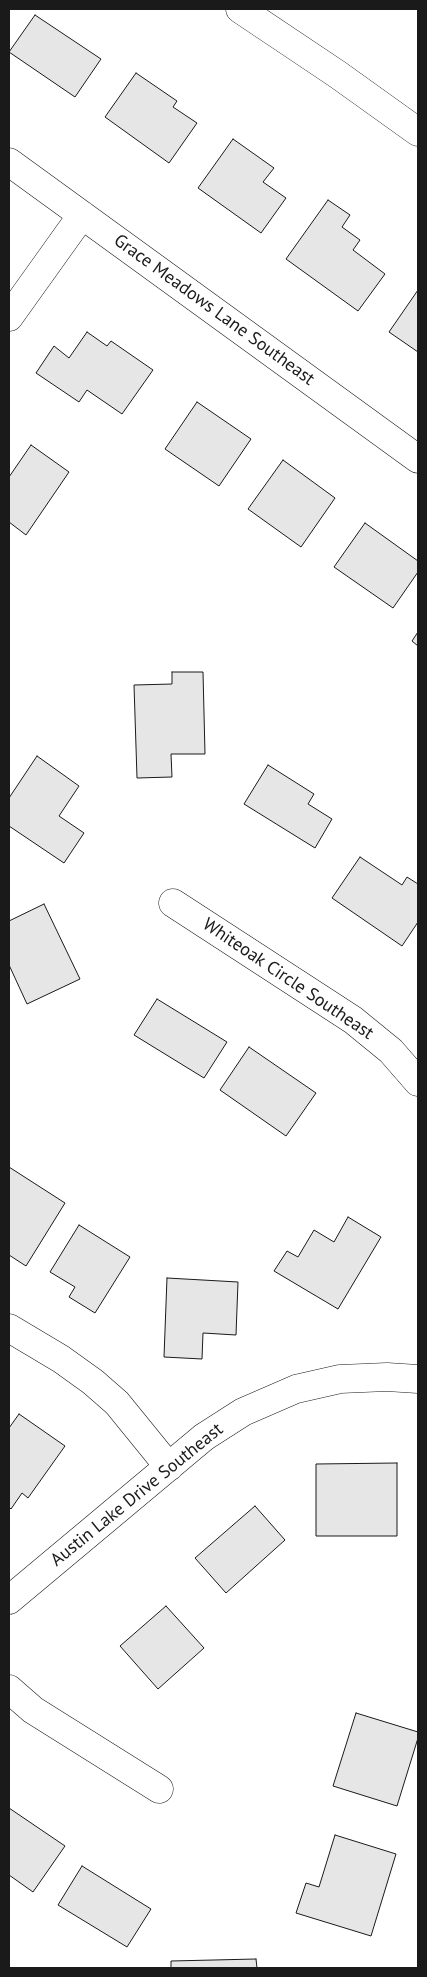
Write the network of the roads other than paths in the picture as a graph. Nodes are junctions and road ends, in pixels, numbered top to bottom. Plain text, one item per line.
1 (240, 9) edge
2 (418, 132) edge
3 (9, 162) edge
4 (82, 216) junction
5 (9, 317) edge
6 (418, 459) edge
7 (173, 902) dead end
8 (418, 1082) edge
9 (9, 1328) edge
10 (418, 1379) edge
11 (169, 1467) junction
12 (9, 1600) edge
13 (9, 1690) edge
14 (159, 1789) dead end

1 - 2 street
3 - 4 street, Grace Meadows Lane Southeast
4 - 5 street
4 - 6 street, Grace Meadows Lane Southeast
7 - 8 street, Whiteoak Circle Southeast
9 - 11 street
10 - 11 street, Austin Lake Drive Southeast
11 - 12 street, Austin Lake Drive Southeast
13 - 14 street

